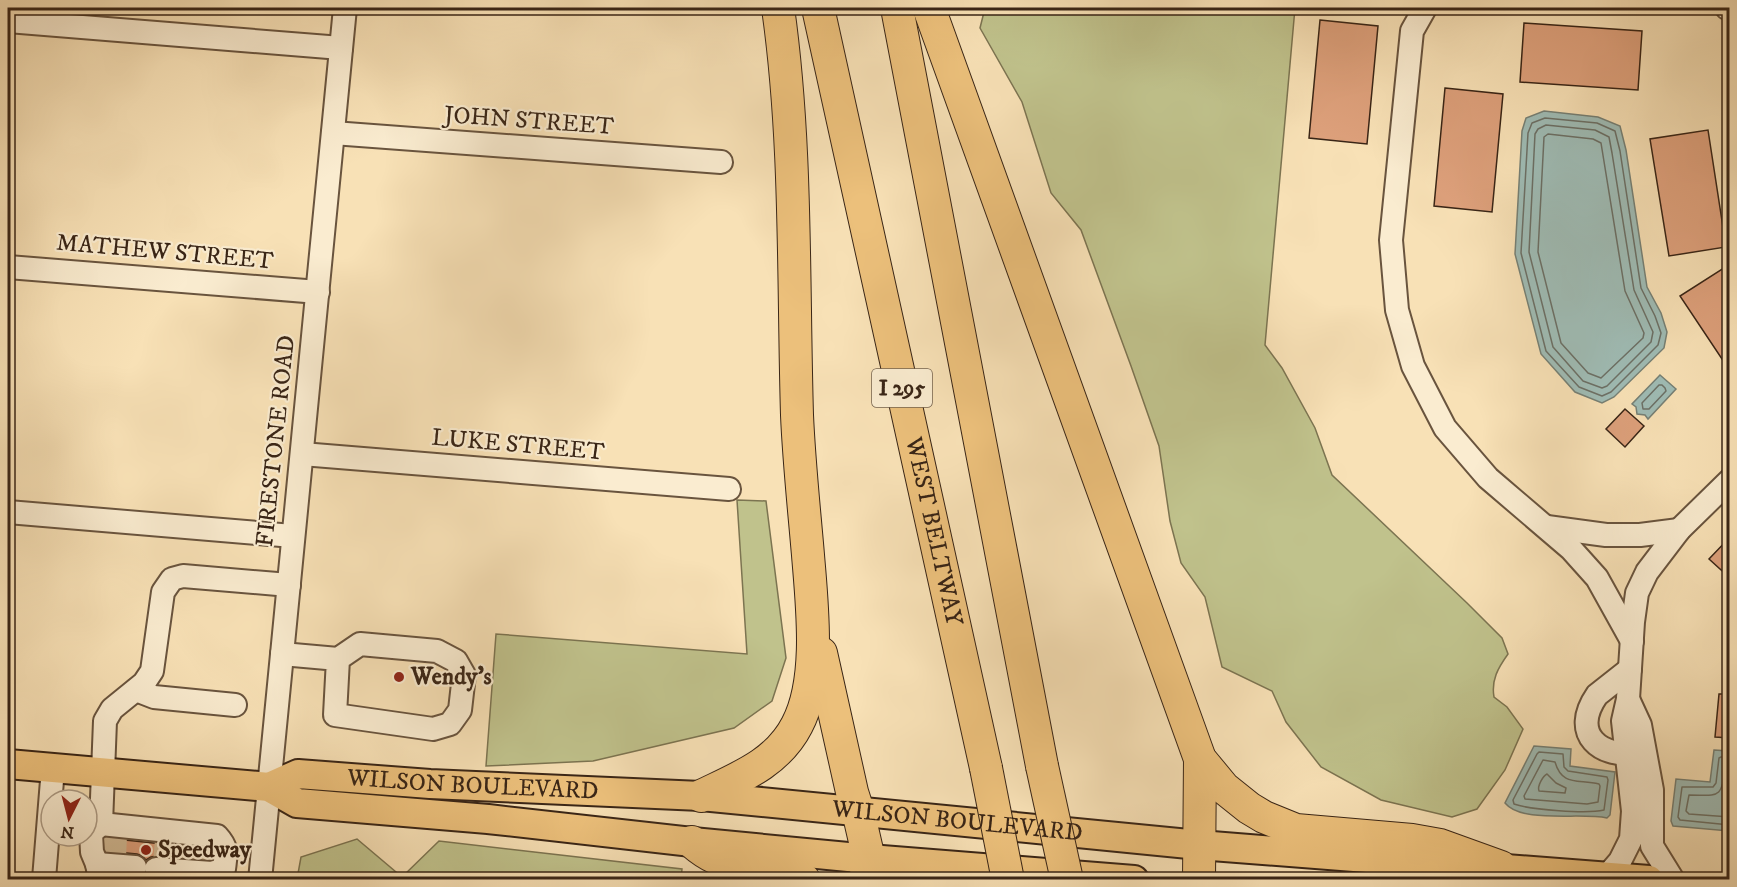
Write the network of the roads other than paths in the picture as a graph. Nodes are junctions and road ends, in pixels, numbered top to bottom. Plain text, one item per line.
1 (345, 8) edge
2 (778, 8) edge
3 (819, 8) edge
4 (897, 8) edge
5 (929, 8) edge
6 (1425, 8) edge
7 (8, 21) edge
8 (341, 48) junction
9 (333, 133) junction
10 (721, 162) dead end
11 (8, 267) edge
12 (318, 292) junction
13 (302, 454) junction
14 (1730, 480) edge
15 (729, 489) dead end
16 (8, 512) edge
17 (1546, 527) junction
18 (1679, 530) junction
19 (293, 536) junction
20 (289, 585) junction
21 (813, 617) junction
22 (1632, 641) junction
23 (282, 654) junction
24 (338, 659) junction
25 (1630, 669) junction
26 (136, 690) junction
27 (235, 705) dead end
28 (1636, 754) junction
29 (1200, 759) junction
30 (8, 764) edge
31 (53, 768) junction
32 (103, 772) junction
33 (269, 787) junction
34 (701, 796) junction
35 (858, 811) junction
36 (112, 829) junction
37 (692, 842) junction
38 (1199, 845) junction
39 (1502, 867) junction
40 (161, 869) edge
41 (867, 869) edge
42 (1628, 878) edge
43 (44, 879) edge
44 (260, 879) edge
45 (804, 879) edge
46 (1008, 879) edge
47 (1067, 879) edge
48 (1134, 879) edge
49 (1199, 879) edge
50 (1673, 879) edge

1 - 8 street, FIRESTONE ROAD
2 - 21 highway
3 - 46 highway, WEST BELTWAY / I 295, bridge
4 - 47 highway, I 295, bridge
5 - 29 highway
6 - 17 street
7 - 8 street
8 - 9 street, FIRESTONE ROAD
9 - 10 street, JOHN STREET
9 - 12 street, FIRESTONE ROAD
11 - 12 street, MATHEW STREET
12 - 13 street, FIRESTONE ROAD
13 - 15 street, LUKE STREET
13 - 19 street, FIRESTONE ROAD
14 - 18 street
16 - 19 street
17 - 18 street
17 - 22 street
18 - 22 street
19 - 20 street, FIRESTONE ROAD
20 - 23 street, FIRESTONE ROAD
20 - 26 street
21 - 34 highway
21 - 35 highway
22 - 25 street
23 - 24 street
23 - 33 street, FIRESTONE ROAD
24 - 24 street
25 - 28 street
25 - 28 street
26 - 27 street
26 - 32 street
28 - 42 street
28 - 50 street
29 - 38 highway
29 - 39 highway
30 - 31 main road, WILSON BOULEVARD
31 - 32 main road, WILSON BOULEVARD
31 - 43 street
32 - 33 main road, WILSON BOULEVARD
32 - 36 street
33 - 34 main road, WILSON BOULEVARD
33 - 37 main road, WILSON BOULEVARD
33 - 44 street, FIRESTONE ROAD
34 - 35 main road, WILSON BOULEVARD
35 - 38 main road, WILSON BOULEVARD
35 - 41 highway
36 - 40 street
36 - 40 street
37 - 41 main road, WILSON BOULEVARD
37 - 45 highway
38 - 39 main road, WILSON BOULEVARD
38 - 49 highway
39 - 42 main road, WILSON BOULEVARD
41 - 48 main road, WILSON BOULEVARD

